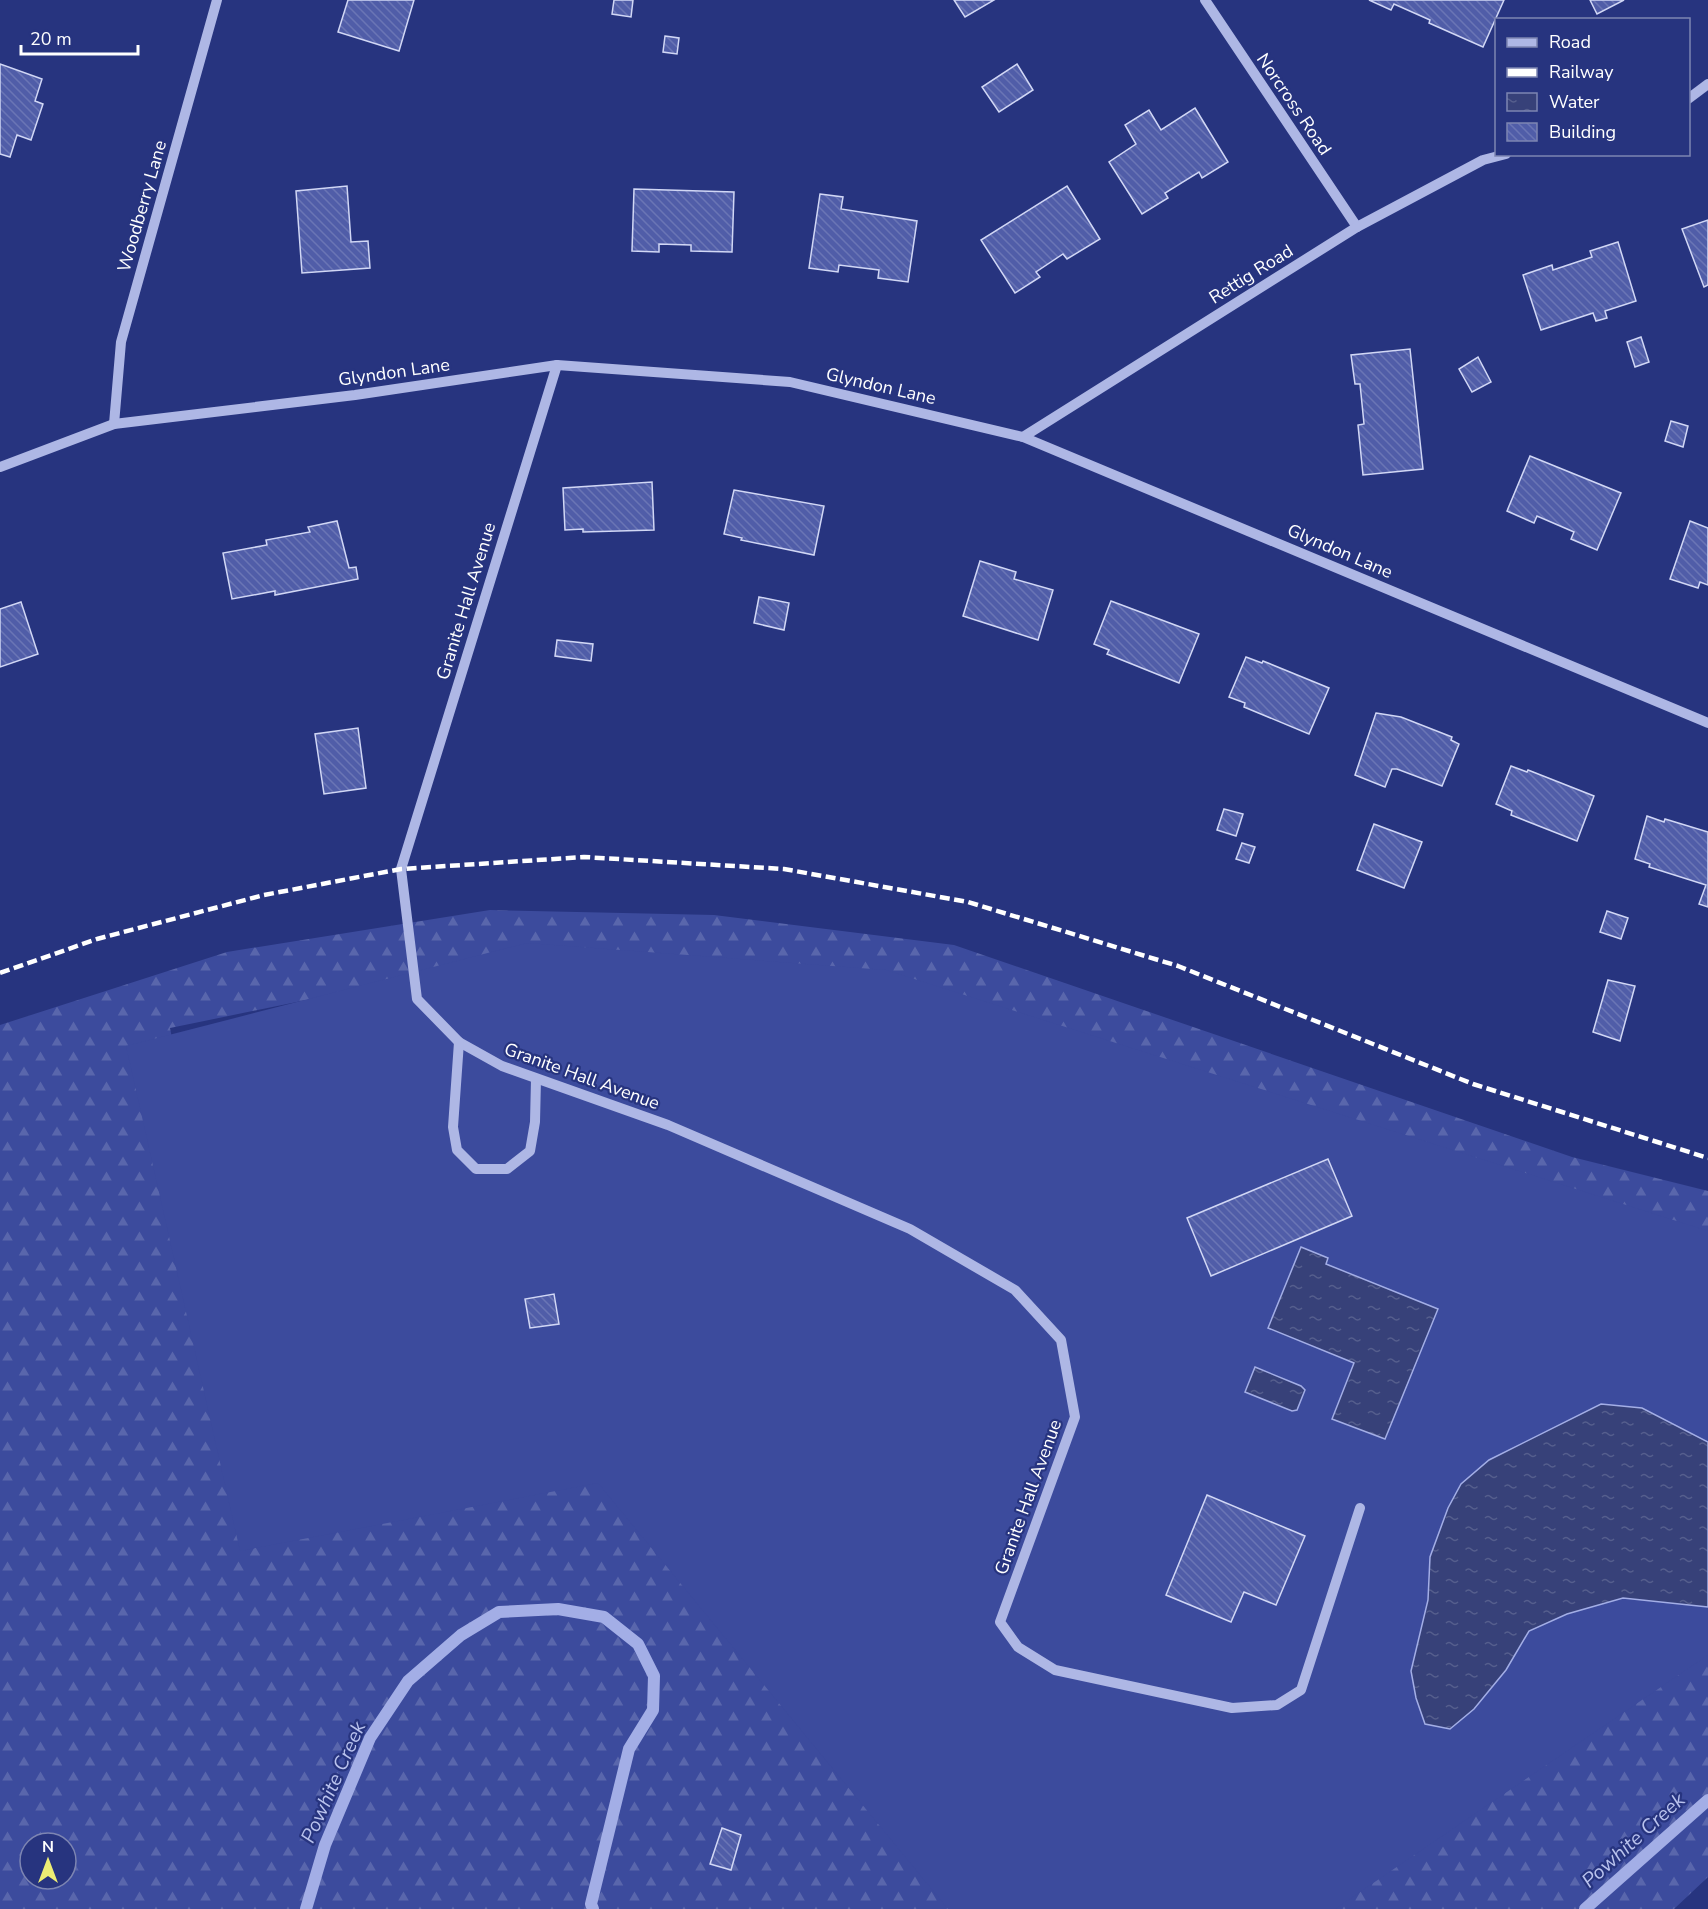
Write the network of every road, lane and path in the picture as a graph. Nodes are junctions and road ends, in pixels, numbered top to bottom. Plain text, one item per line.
1 (217, 0) edge
2 (1205, 0) edge
3 (1708, 84) edge
4 (1690, 98) edge
5 (1498, 156) edge
6 (1357, 227) junction
7 (556, 365) junction
8 (114, 424) junction
9 (1023, 437) junction
10 (0, 467) edge
11 (1708, 723) edge
12 (459, 1042) junction
13 (536, 1079) junction
14 (1360, 1508) dead end

1 - 8 street, Woodberry Lane
2 - 6 street, Norcross Road
3 - 4 street
5 - 6 street, Rettig Road
6 - 9 street, Rettig Road
7 - 8 street, Glyndon Lane
7 - 9 street, Glyndon Lane
7 - 12 street, Granite Hall Avenue
8 - 10 street, Glyndon Lane
9 - 11 street, Glyndon Lane
12 - 13 street, Granite Hall Avenue
12 - 13 street
13 - 14 street, Granite Hall Avenue

